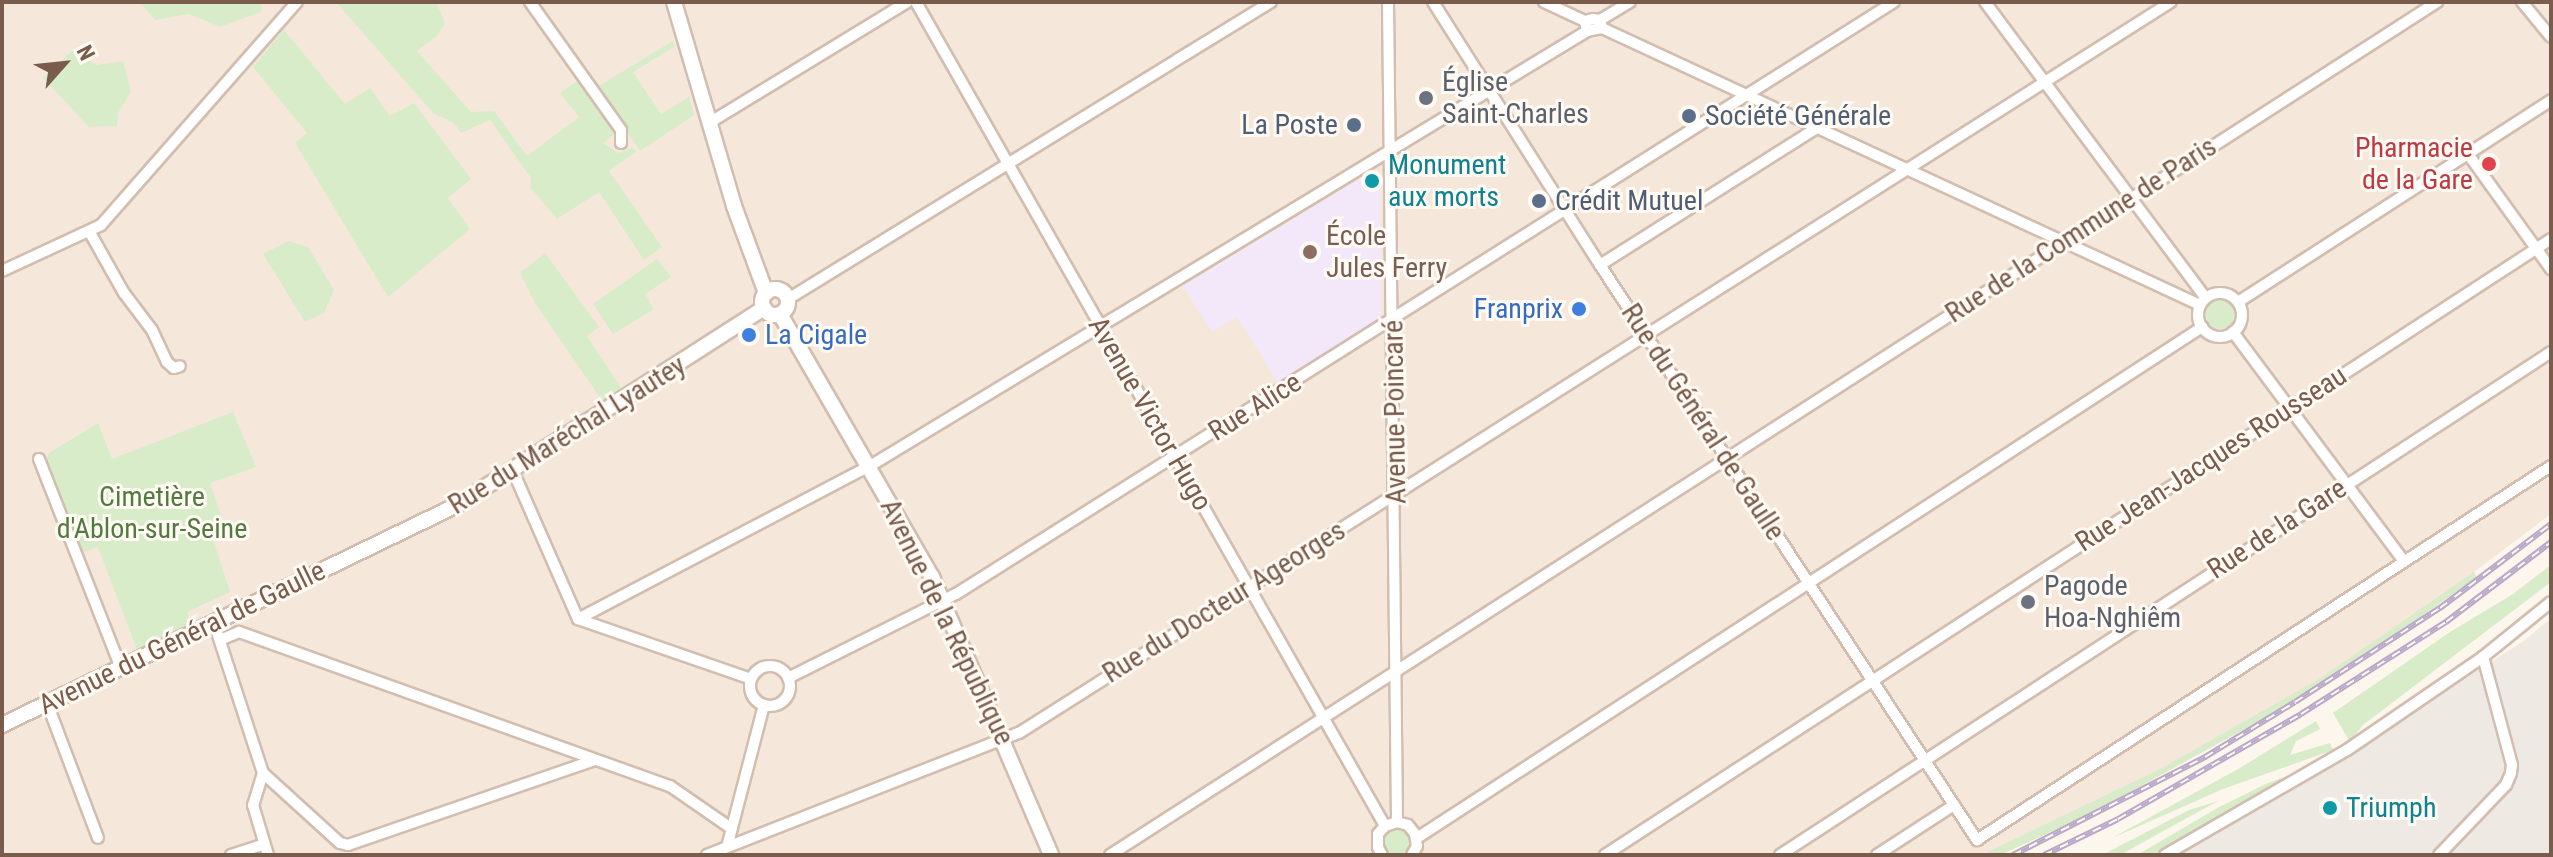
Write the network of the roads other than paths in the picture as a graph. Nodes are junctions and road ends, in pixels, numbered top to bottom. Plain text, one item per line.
1 (297, 2) edge
2 (530, 2) edge
3 (674, 2) edge
4 (907, 2) edge
5 (916, 2) edge
6 (1271, 2) edge
7 (1388, 2) edge
8 (1433, 2) edge
9 (1544, 2) edge
10 (1630, 2) edge
11 (1894, 2) edge
12 (1985, 2) edge
13 (2171, 2) edge
14 (2437, 2) edge
15 (2522, 2) edge
16 (1601, 24) junction
17 (1586, 26) junction
18 (2551, 37) edge
19 (2046, 83) junction
20 (1488, 92) junction
21 (1744, 96) junction
22 (2551, 100) edge
23 (709, 123) junction
24 (1815, 129) junction
25 (621, 143) dead end
26 (1392, 150) junction
27 (2468, 154) junction
28 (1007, 164) junction
29 (1908, 170) junction
30 (2131, 198) junction
31 (1565, 210) junction
32 (89, 231) junction
33 (2551, 239) edge
34 (2064, 243) junction
35 (2536, 248) junction
36 (1600, 265) junction
37 (2551, 269) edge
38 (2, 271) edge
39 (788, 299) junction
40 (765, 300) junction
41 (2203, 301) junction
42 (2238, 302) junction
43 (780, 314) junction
44 (1394, 320) junction
45 (1100, 327) junction
46 (2202, 327) junction
47 (2233, 332) junction
48 (1645, 334) junction
49 (2551, 352) edge
50 (180, 366) dead end
51 (2290, 407) junction
52 (1175, 457) junction
53 (1725, 457) junction
54 (39, 459) dead end
55 (870, 466) junction
56 (2551, 466) edge
57 (513, 471) junction
58 (2346, 484) junction
59 (1396, 494) junction
60 (363, 551) joint
61 (2404, 561) junction
62 (1809, 584) junction
63 (1249, 587) junction
64 (943, 601) junction
65 (2551, 602) edge
66 (578, 619) junction
67 (214, 623) junction
68 (220, 640) junction
69 (2483, 657) junction
70 (121, 668) junction
71 (1397, 670) junction
72 (788, 678) junction
73 (751, 679) junction
74 (1873, 680) junction
75 (47, 703) junction
76 (764, 705) junction
77 (1324, 717) junction
78 (2, 725) edge
79 (1004, 739) junction
80 (596, 759) junction
81 (1924, 761) junction
82 (263, 773) junction
83 (1954, 805) junction
84 (1397, 822) junction
85 (1385, 826) junction
86 (732, 829) junction
87 (98, 838) dead end
88 (1417, 838) junction
89 (266, 850) edge
90 (729, 851) edge
91 (231, 855) edge
92 (707, 855) edge
93 (1051, 855) edge
94 (1110, 855) edge
95 (1382, 855) edge
96 (1412, 855) edge
97 (1605, 855) edge
98 (1780, 855) edge
99 (1877, 855) edge
100 (2165, 855) edge
101 (2439, 855) edge

1 - 32 street
2 - 25 street
3 - 23 main road
4 - 23 street
5 - 28 street, Avenue Victor Hugo
6 - 28 street
7 - 26 street, Avenue Poincaré
8 - 20 street, Rue du Général de Gaulle
9 - 17 street
10 - 16 street
11 - 21 street, Rue Alice
12 - 19 street
13 - 19 street, Rue du Docteur Ageorges
14 - 30 street, Rue de la Commune de Paris
15 - 18 street
16 - 17 street
16 - 21 street
17 - 20 street
19 - 29 street, Rue du Docteur Ageorges
19 - 30 street
20 - 26 street
20 - 31 street, Rue du Général de Gaulle
21 - 24 street
21 - 31 street, Rue Alice
22 - 27 street
23 - 40 main road
24 - 29 street
24 - 36 street
26 - 44 street, Avenue Poincaré
26 - 45 street
27 - 35 street
27 - 42 street
28 - 39 street
28 - 45 street, Avenue Victor Hugo
29 - 34 street
29 - 48 street, Rue du Docteur Ageorges
30 - 34 street, Rue de la Commune de Paris
30 - 41 street
31 - 36 street, Rue du Général de Gaulle
31 - 44 street, Rue Alice
32 - 38 street
32 - 50 street
33 - 35 street, Rue Jean-Jacques Rousseau
34 - 41 street
34 - 53 street, Rue de la Commune de Paris
35 - 37 street
35 - 51 street, Rue Jean-Jacques Rousseau
36 - 48 street, Rue du Général de Gaulle
39 - 40 main road
39 - 43 main road
40 - 43 main road
40 - 57 main road, Rue du Maréchal Lyautey
41 - 42 street
41 - 46 street
42 - 47 street
43 - 55 main road, Avenue de la République
44 - 52 street, Rue Alice
44 - 59 street, Avenue Poincaré
45 - 52 street, Avenue Victor Hugo
45 - 55 street
46 - 47 street
46 - 62 street
47 - 51 street
48 - 53 street, Rue du Général de Gaulle
48 - 59 street, Rue du Docteur Ageorges
49 - 58 street, Rue de la Gare
51 - 58 street
51 - 74 street, Rue Jean-Jacques Rousseau
52 - 63 street, Avenue Victor Hugo
52 - 64 street, Rue Alice
53 - 62 street, Rue du Général de Gaulle
53 - 71 street, Rue de la Commune de Paris
54 - 70 street
55 - 64 main road, Avenue de la République
55 - 66 street
56 - 61 street
57 - 60 main road, Rue du Maréchal Lyautey
57 - 66 street
58 - 61 street
58 - 81 street, Rue de la Gare
59 - 63 street, Rue du Docteur Ageorges
59 - 71 street, Avenue Poincaré
60 - 67 main road, Avenue du Général de Gaulle
61 - 83 street, Rue du Général de Gaulle
62 - 74 street, Rue du Général de Gaulle
62 - 88 street
63 - 77 street, Avenue Victor Hugo
63 - 79 street, Rue du Docteur Ageorges
64 - 72 street, Rue Alice
64 - 79 main road, Avenue de la République
65 - 69 street
66 - 73 street
67 - 68 street
67 - 70 main road, Avenue du Général de Gaulle
68 - 80 street
68 - 82 street
69 - 100 street
69 - 101 street
70 - 75 main road, Avenue du Général de Gaulle
71 - 77 street, Rue de la Commune de Paris
71 - 84 street, Avenue Poincaré
72 - 73 street
72 - 76 street
73 - 76 street
74 - 81 street, Rue du Général de Gaulle
74 - 97 street, Rue Jean-Jacques Rousseau
75 - 78 main road, Avenue du Général de Gaulle
75 - 87 street
76 - 86 street
77 - 85 street, Avenue Victor Hugo
77 - 94 street, Rue de la Commune de Paris
79 - 90 street, Rue du Docteur Ageorges
79 - 93 main road, Avenue de la République
80 - 82 street
80 - 86 street
81 - 83 street, Rue du Général de Gaulle
81 - 98 street, Rue de la Gare
82 - 89 street
83 - 99 street
84 - 85 street
84 - 88 street
85 - 95 street
86 - 90 street
88 - 96 street
89 - 91 street
90 - 92 street, Rue du Docteur Ageorges

